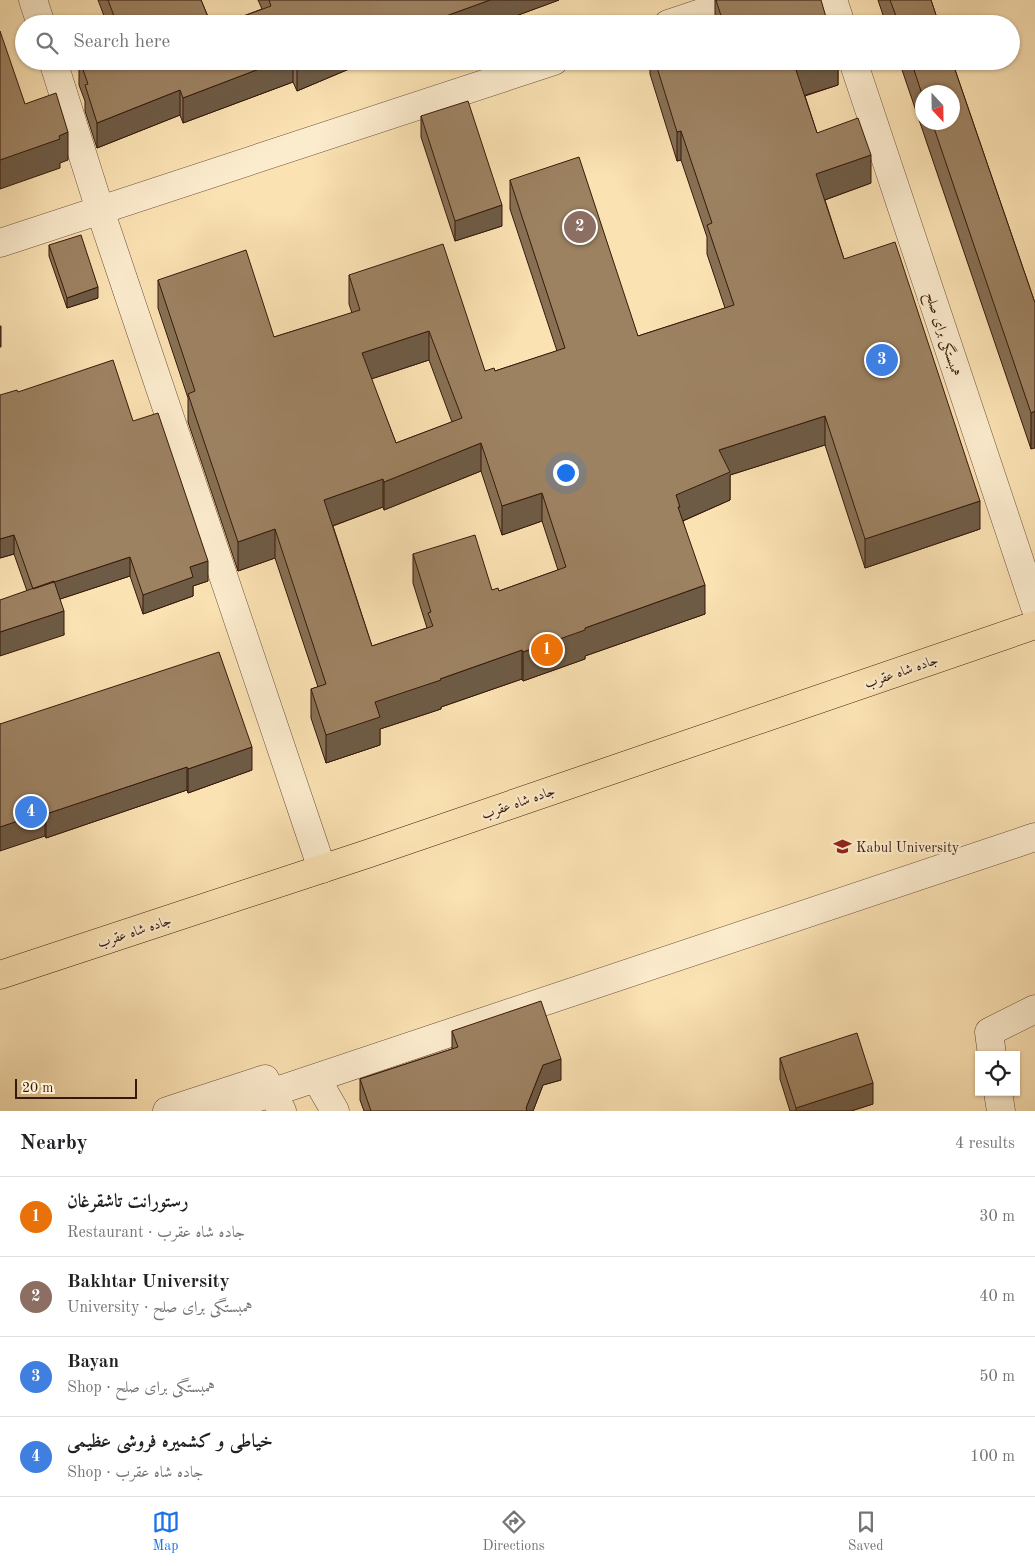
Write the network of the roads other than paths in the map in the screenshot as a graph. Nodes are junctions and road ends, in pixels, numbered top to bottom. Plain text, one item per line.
1 (34, 0) edge
2 (740, 0) edge
3 (833, 0) edge
4 (38, 15) edge
5 (695, 15) edge
6 (838, 15) edge
7 (56, 70) edge
8 (527, 70) edge
9 (856, 70) edge
10 (100, 210) junction
11 (0, 243) edge
12 (1035, 607) edge
13 (1035, 624) edge
14 (1035, 837) edge
15 (322, 869) junction
16 (0, 975) edge
17 (1035, 1009) edge
18 (991, 1051) edge
19 (316, 1078) junction
20 (999, 1096) edge
21 (167, 1111) edge
22 (217, 1111) edge
23 (282, 1111) edge
24 (335, 1111) edge
25 (1001, 1111) edge

1 - 4 street
2 - 5 street
3 - 6 street
7 - 10 street
8 - 10 street
9 - 12 street, همبستگی برای صلح
10 - 11 street
10 - 15 street
13 - 15 highway, جاده شاه عقرب
14 - 19 street
15 - 16 highway, جاده شاه عقرب
17 - 18 street
19 - 22 street
19 - 24 street
20 - 25 street
21 - 23 street

